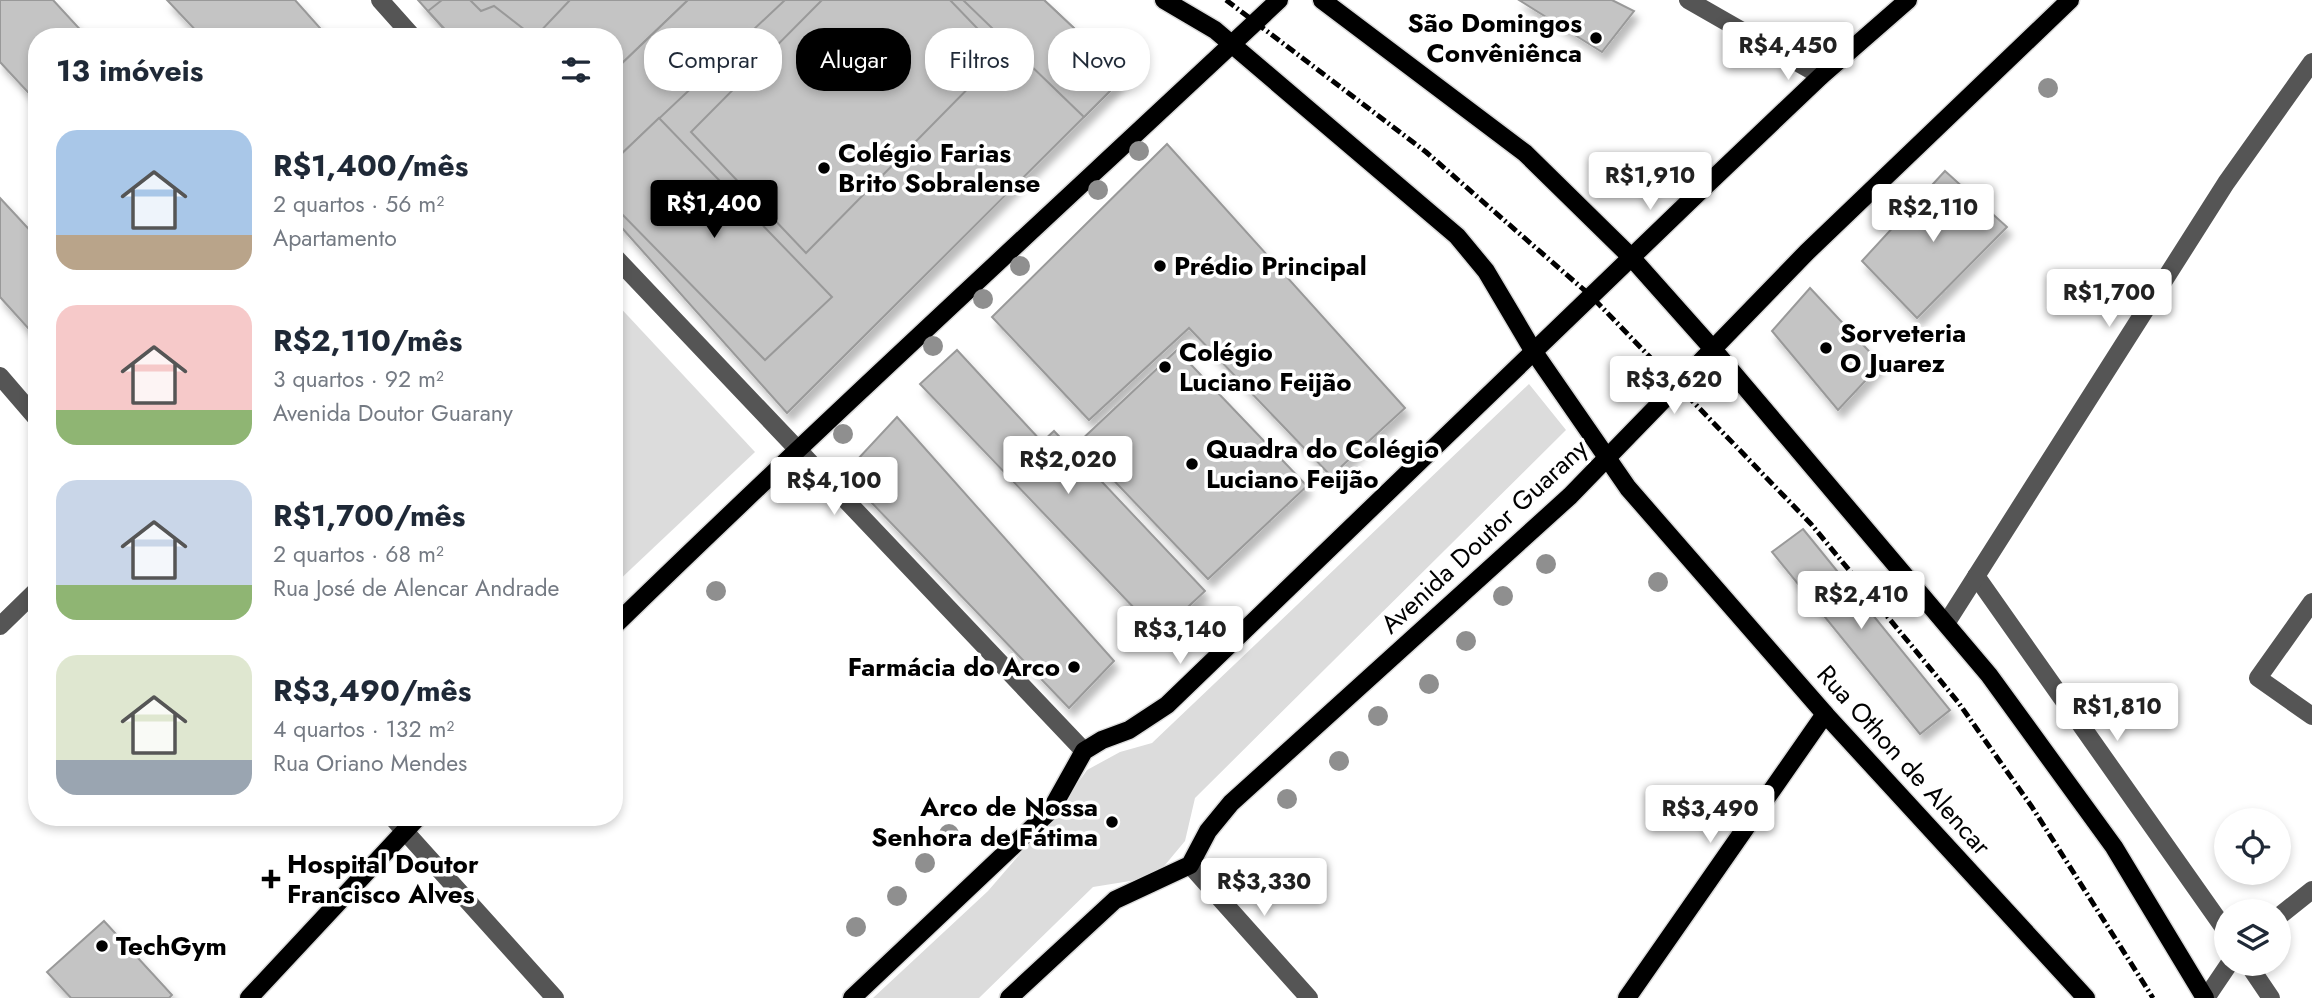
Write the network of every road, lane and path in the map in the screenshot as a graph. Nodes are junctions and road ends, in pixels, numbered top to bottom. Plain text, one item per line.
1 (380, 0) edge
2 (1164, 0) edge
3 (1279, 0) edge
4 (1322, 0) edge
5 (1688, 0) edge
6 (1908, 0) edge
7 (2070, 0) edge
8 (405, 28) edge
9 (1234, 45) junction
10 (2312, 62) edge
11 (1821, 76) junction
12 (1631, 257) junction
13 (623, 266) edge
14 (1712, 348) junction
15 (1534, 352) junction
16 (0, 376) edge
17 (28, 409) edge
18 (796, 449) junction
19 (1607, 457) junction
20 (1976, 576) junction
21 (28, 599) edge
22 (2312, 602) edge
23 (623, 617) edge
24 (1947, 622) junction
25 (0, 626) edge
26 (1825, 713) junction
27 (2312, 716) edge
28 (1084, 751) junction
29 (396, 826) edge
30 (400, 826) edge
31 (1190, 864) junction
32 (2312, 890) edge
33 (2291, 907) edge
34 (2214, 914) edge
35 (2221, 976) edge
36 (2257, 976) edge
37 (249, 998) edge
38 (555, 998) edge
39 (852, 998) edge
40 (1009, 998) edge
41 (1309, 998) edge
42 (1627, 998) edge
43 (2086, 998) edge
44 (2206, 998) edge
45 (2271, 998) edge

1 - 8 street
2 - 9 main road, Rua Othon de Alencar
3 - 9 main road
4 - 12 main road
5 - 11 street
6 - 11 main road
7 - 14 main road, Avenida Doutor Guarany
9 - 15 main road, Rua Othon de Alencar
9 - 18 main road
10 - 20 street
11 - 12 main road
12 - 14 main road
12 - 15 main road
13 - 18 street
14 - 19 main road, Avenida Doutor Guarany
14 - 24 main road
15 - 19 main road, Rua Othon de Alencar
15 - 28 main road
16 - 17 street
18 - 23 main road
18 - 28 street
19 - 26 main road, Rua Othon de Alencar
19 - 31 main road, Avenida Doutor Guarany
20 - 24 street
20 - 34 street
21 - 25 street
22 - 27 street
24 - 44 main road
26 - 42 main road
26 - 43 main road, Rua Othon de Alencar
28 - 39 main road
29 - 37 main road
30 - 38 street
31 - 40 main road
31 - 41 street
32 - 33 street
35 - 44 street
36 - 45 street

